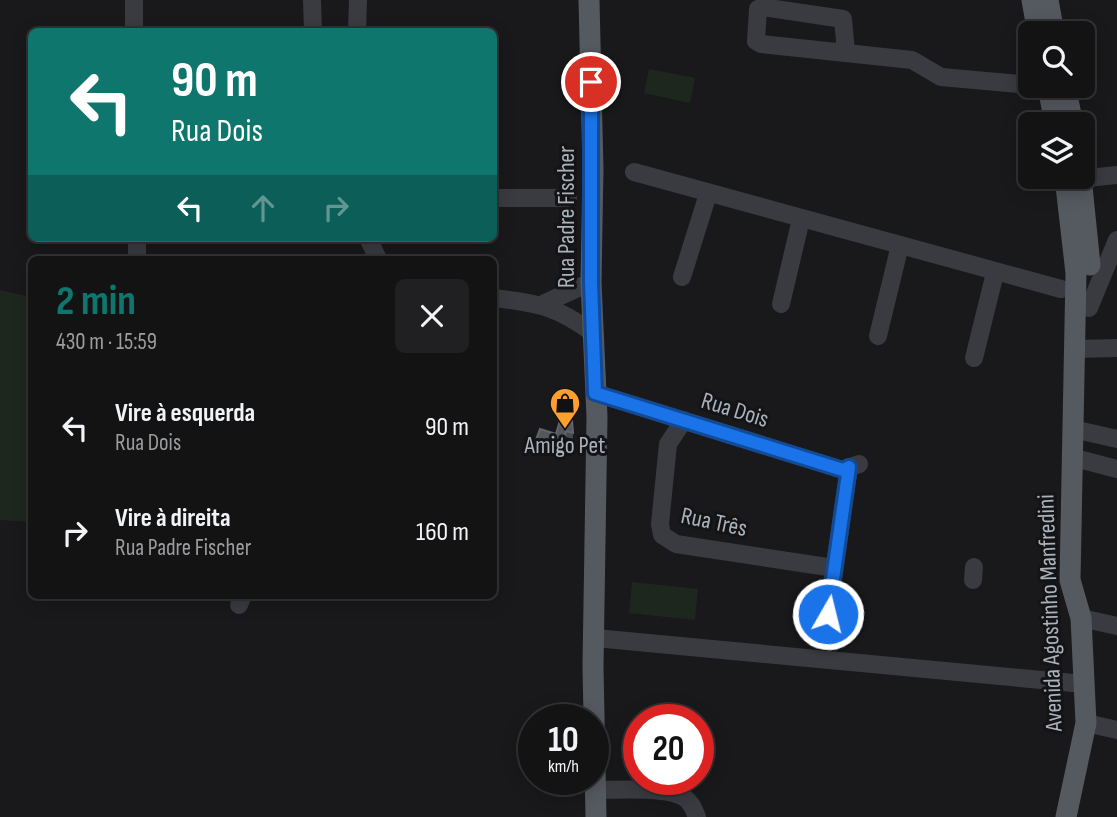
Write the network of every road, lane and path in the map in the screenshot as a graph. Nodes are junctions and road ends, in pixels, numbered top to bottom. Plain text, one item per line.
1 (134, 0) edge
2 (312, 0) edge
3 (358, 0) edge
4 (589, 0) edge
5 (1032, 0) edge
6 (1048, 0) edge
7 (1036, 21) edge
8 (1052, 21) edge
9 (134, 28) edge
10 (313, 28) edge
11 (357, 28) edge
12 (846, 52) junction
13 (1018, 84) edge
14 (634, 172) dead end
15 (1117, 175) edge
16 (1095, 176) edge
17 (1073, 189) edge
18 (1075, 189) edge
19 (708, 194) junction
20 (497, 198) edge
21 (568, 198) dead end
22 (801, 219) junction
23 (1117, 240) edge
24 (900, 246) junction
25 (995, 274) junction
26 (682, 277) dead end
27 (591, 282) junction
28 (1061, 289) dead end
29 (497, 298) edge
30 (543, 304) junction
31 (781, 304) dead end
32 (1089, 308) junction
33 (593, 333) junction
34 (878, 336) dead end
35 (1117, 348) edge
36 (1077, 353) junction
37 (974, 358) dead end
38 (595, 393) junction
39 (684, 420) junction
40 (1073, 429) junction
41 (1117, 439) edge
42 (1071, 457) junction
43 (1117, 468) edge
44 (834, 568) junction
45 (828, 614) dead end
46 (1082, 618) junction
47 (1117, 626) edge
48 (595, 638) junction
49 (1084, 684) junction
50 (595, 704) edge
51 (1086, 723) junction
52 (1117, 730) edge
53 (609, 791) edge
54 (595, 795) edge
55 (596, 817) edge
56 (697, 817) edge
57 (1066, 817) edge

1 - 9 street
2 - 10 street
3 - 11 street
4 - 27 main road, Rua Padre Fischer
5 - 7 main road
6 - 8 main road
12 - 12 street
12 - 13 street
14 - 19 street
15 - 16 street
17 - 36 main road
18 - 32 main road
19 - 22 street
19 - 26 street
20 - 21 street
22 - 24 street
22 - 31 street
23 - 32 street
24 - 25 street
24 - 34 street
25 - 28 street
25 - 37 street
27 - 30 street
27 - 33 main road, Rua Padre Fischer
29 - 30 street
30 - 33 street
32 - 36 main road
33 - 38 main road, Rua Padre Fischer
35 - 36 street
36 - 40 main road, Avenida Agostinho Manfredini
38 - 39 street, Rua Dois
38 - 48 main road, Rua Padre Fischer
39 - 44 street, Rua Dois
39 - 44 street, Rua Três
40 - 41 street
40 - 42 main road, Avenida Agostinho Manfredini
42 - 43 street
42 - 46 main road, Avenida Agostinho Manfredini
44 - 45 street
46 - 47 street
46 - 49 main road, Avenida Agostinho Manfredini
48 - 49 street
48 - 50 main road, Rua Padre Fischer
49 - 51 main road, Avenida Agostinho Manfredini
51 - 52 street
51 - 57 main road, Avenida Agostinho Manfredini
53 - 56 street
54 - 55 main road, Rua Padre Fischer

